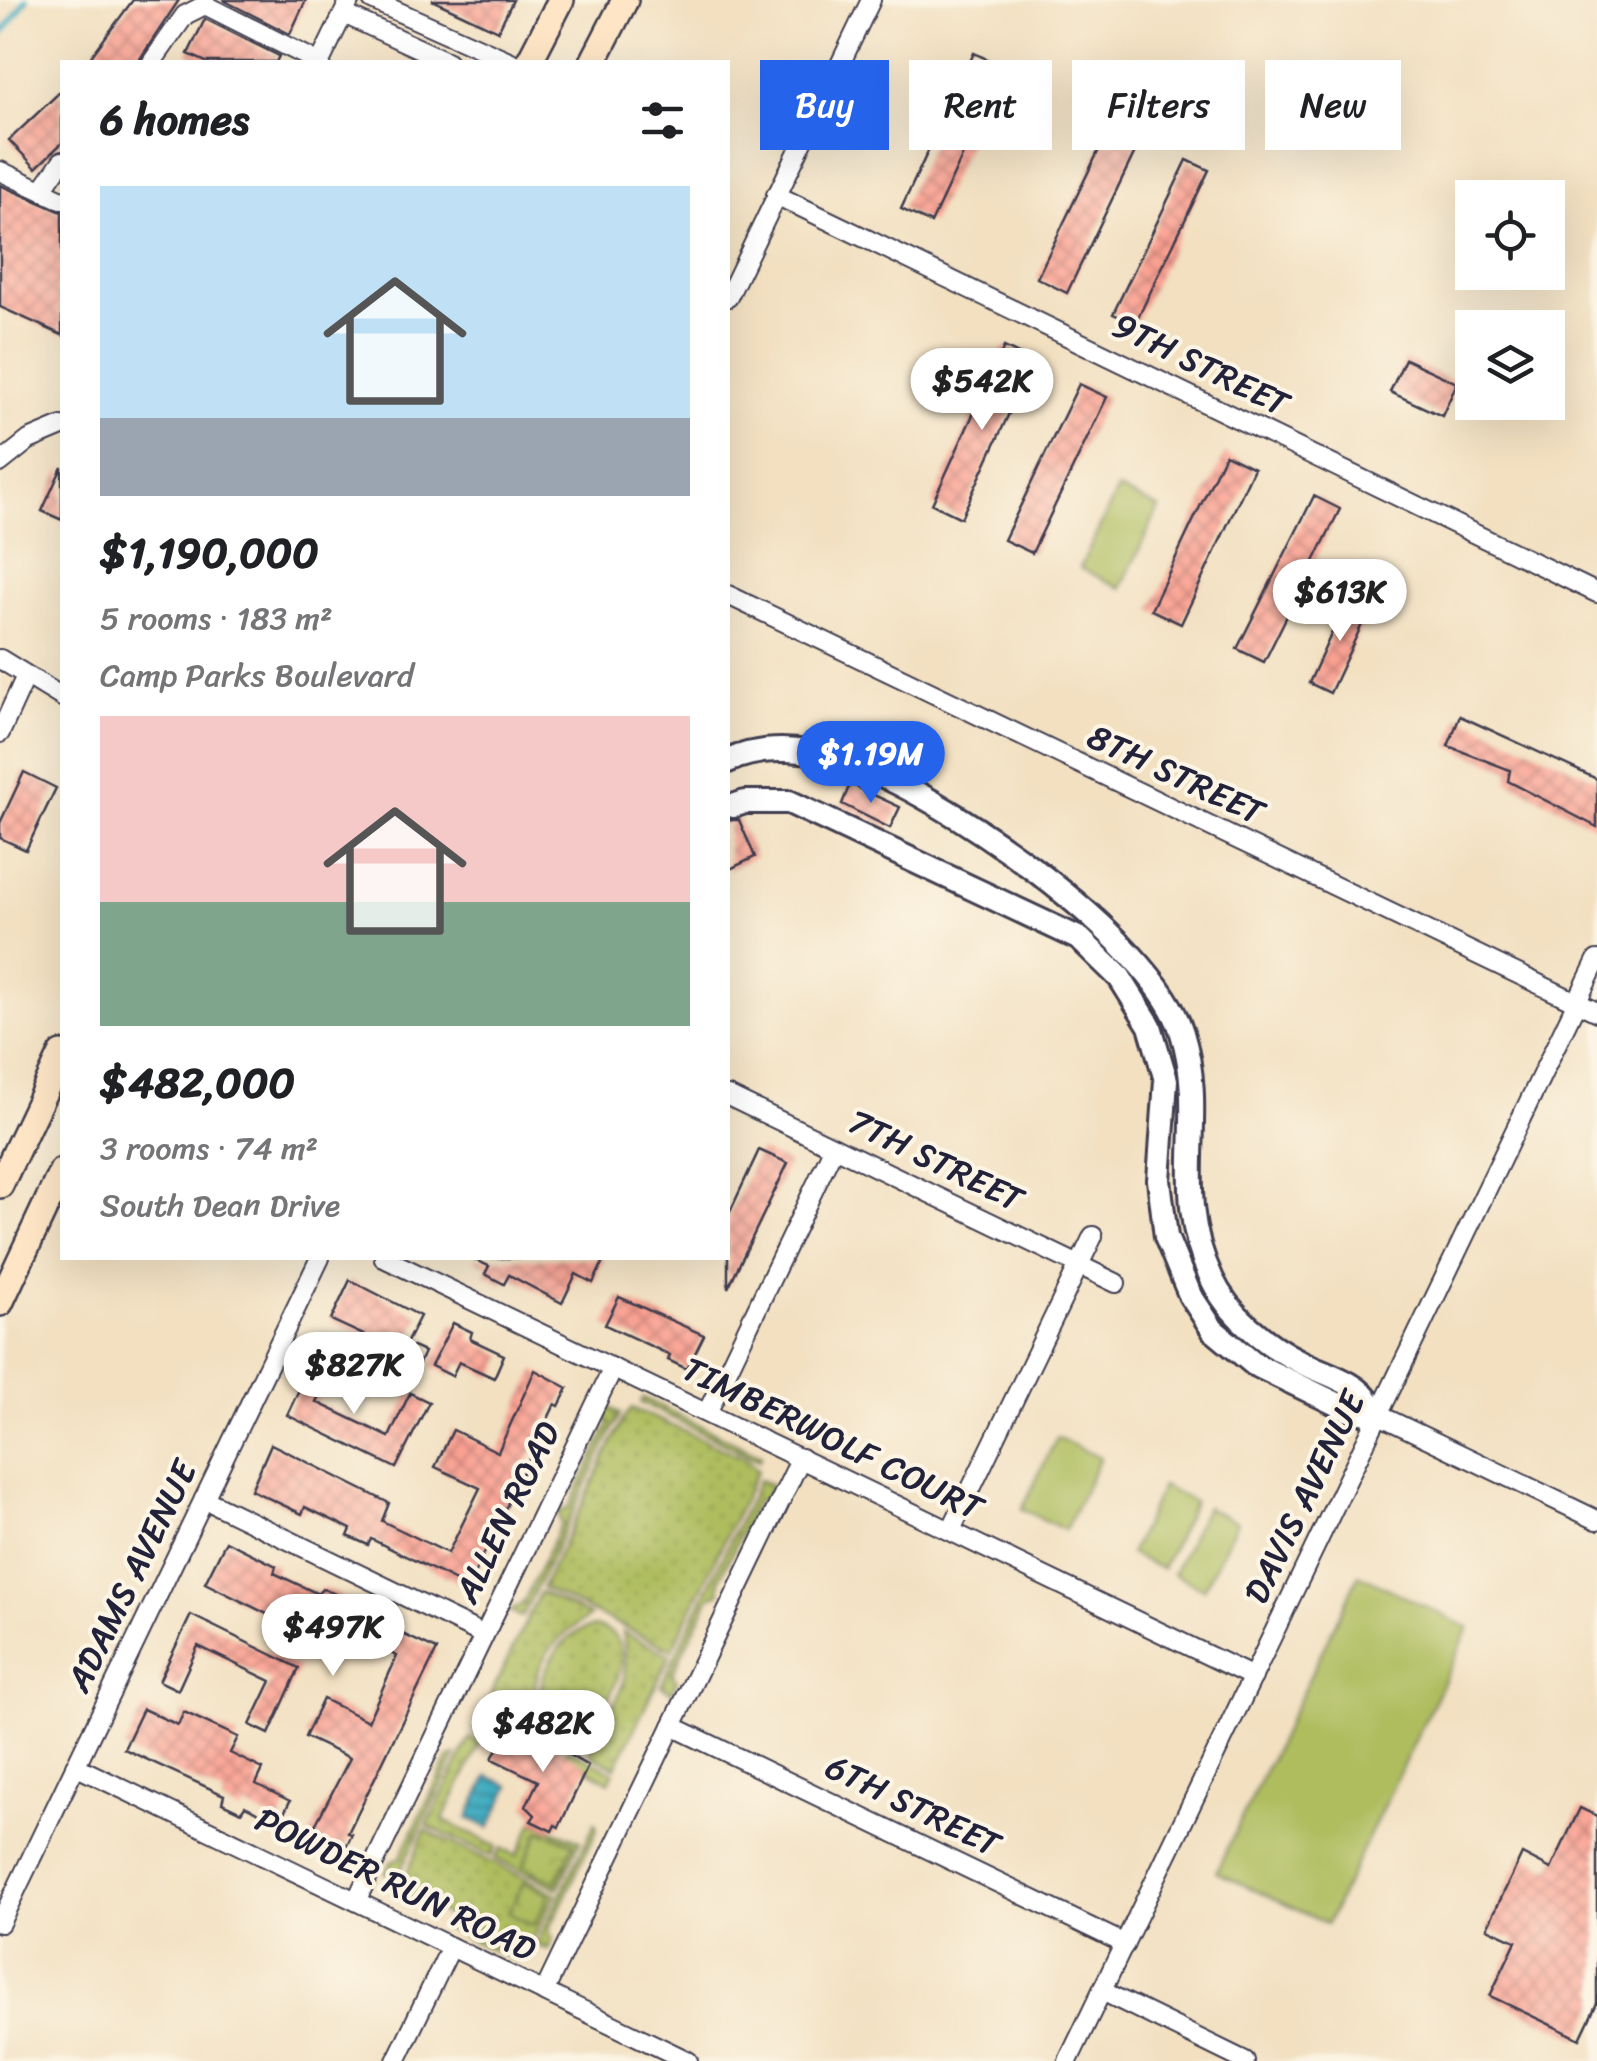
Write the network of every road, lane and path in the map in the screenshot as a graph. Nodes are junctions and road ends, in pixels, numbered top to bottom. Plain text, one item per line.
1 (372, 0) edge
2 (562, 0) edge
3 (625, 0) edge
4 (871, 0) edge
5 (347, 7) edge
6 (153, 60) edge
7 (315, 60) edge
8 (320, 60) edge
9 (444, 60) edge
10 (507, 60) edge
11 (530, 60) edge
12 (595, 60) edge
13 (60, 164) edge
14 (0, 171) edge
15 (42, 188) junction
16 (776, 195) junction
17 (60, 199) edge
18 (730, 293) edge
19 (60, 427) edge
20 (0, 463) edge
21 (1597, 593) edge
22 (730, 596) edge
23 (0, 659) edge
24 (26, 678) junction
25 (60, 696) edge
26 (0, 733) edge
27 (730, 761) edge
28 (733, 806) dead end
29 (1597, 960) edge
30 (1574, 1001) junction
31 (1597, 1012) edge
32 (60, 1058) edge
33 (730, 1097) edge
34 (834, 1147) junction
35 (60, 1176) edge
36 (0, 1185) edge
37 (1092, 1236) dead end
38 (319, 1260) edge
39 (388, 1260) edge
40 (1079, 1265) junction
41 (1116, 1283) dead end
42 (0, 1304) edge
43 (613, 1368) junction
44 (706, 1413) junction
45 (1379, 1415) junction
46 (801, 1458) junction
47 (204, 1500) junction
48 (1597, 1520) edge
49 (951, 1530) junction
50 (484, 1635) junction
51 (1254, 1676) junction
52 (672, 1726) junction
53 (76, 1766) junction
54 (356, 1902) junction
55 (0, 1923) edge
56 (1125, 1944) junction
57 (451, 1947) junction
58 (544, 1992) junction
59 (1102, 1992) junction
60 (396, 2061) edge
61 (688, 2061) edge
62 (1068, 2061) edge
63 (1245, 2061) edge

1 - 10 street
2 - 11 main road
3 - 12 main road
4 - 16 street
5 - 8 street
5 - 9 street
6 - 7 street
13 - 15 street
14 - 15 street
15 - 17 street
16 - 18 street
16 - 21 street, 9TH STREET
19 - 20 street
22 - 30 street, 8TH STREET
23 - 24 street
24 - 25 street
24 - 26 street
27 - 45 street
28 - 45 street
29 - 30 street, DAVIS AVENUE
30 - 31 street, 8TH STREET
30 - 45 street, DAVIS AVENUE
32 - 36 main road
33 - 34 street, 7TH STREET
34 - 40 street, 7TH STREET
34 - 44 street
35 - 42 main road
37 - 40 street
38 - 47 street, ADAMS AVENUE
39 - 43 street, TIMBERWOLF COURT
40 - 41 street, 7TH STREET
40 - 49 street
43 - 44 street, TIMBERWOLF COURT
43 - 50 street, ALLEN ROAD
44 - 46 street, TIMBERWOLF COURT
45 - 48 street
45 - 51 street, DAVIS AVENUE
46 - 49 street, TIMBERWOLF COURT
46 - 52 street
47 - 50 street
47 - 53 street, ADAMS AVENUE
49 - 51 street, TIMBERWOLF COURT
50 - 54 street, ALLEN ROAD
51 - 56 street, DAVIS AVENUE
52 - 56 street, 6TH STREET
52 - 58 street
53 - 54 street, POWDER RUN ROAD
53 - 55 street, ADAMS AVENUE
54 - 57 street, POWDER RUN ROAD
56 - 59 street, DAVIS AVENUE
57 - 58 street, POWDER RUN ROAD
57 - 60 street
58 - 61 street, POWDER RUN ROAD
59 - 62 street, DAVIS AVENUE
59 - 63 street

